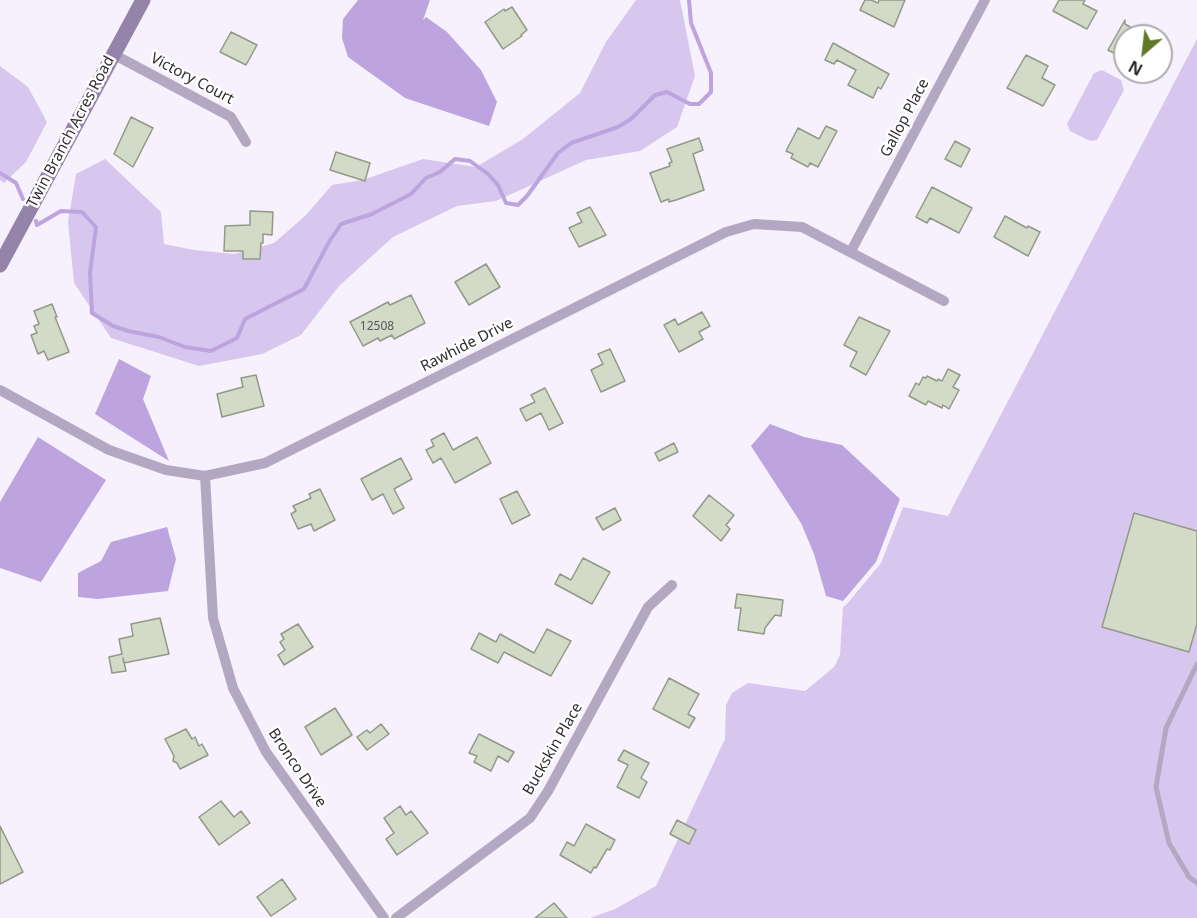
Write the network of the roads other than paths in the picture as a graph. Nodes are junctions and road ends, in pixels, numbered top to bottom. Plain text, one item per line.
1 (143, 0) edge
2 (985, 0) edge
3 (113, 54) junction
4 (246, 142) dead end
5 (851, 251) junction
6 (0, 265) edge
7 (944, 301) dead end
8 (0, 390) edge
9 (205, 476) junction
10 (672, 585) dead end
11 (1197, 664) edge
12 (1197, 883) edge
13 (384, 918) edge
14 (396, 918) edge

1 - 3 street, Twin Branch Acres Road
2 - 5 street, Gallop Place
3 - 4 street, Victory Court
3 - 6 street, Twin Branch Acres Road
5 - 7 street, Rawhide Drive
5 - 9 street, Rawhide Drive
8 - 9 street, Rawhide Drive
9 - 13 street, Bronco Drive
10 - 14 street, Buckskin Place
11 - 12 lane

